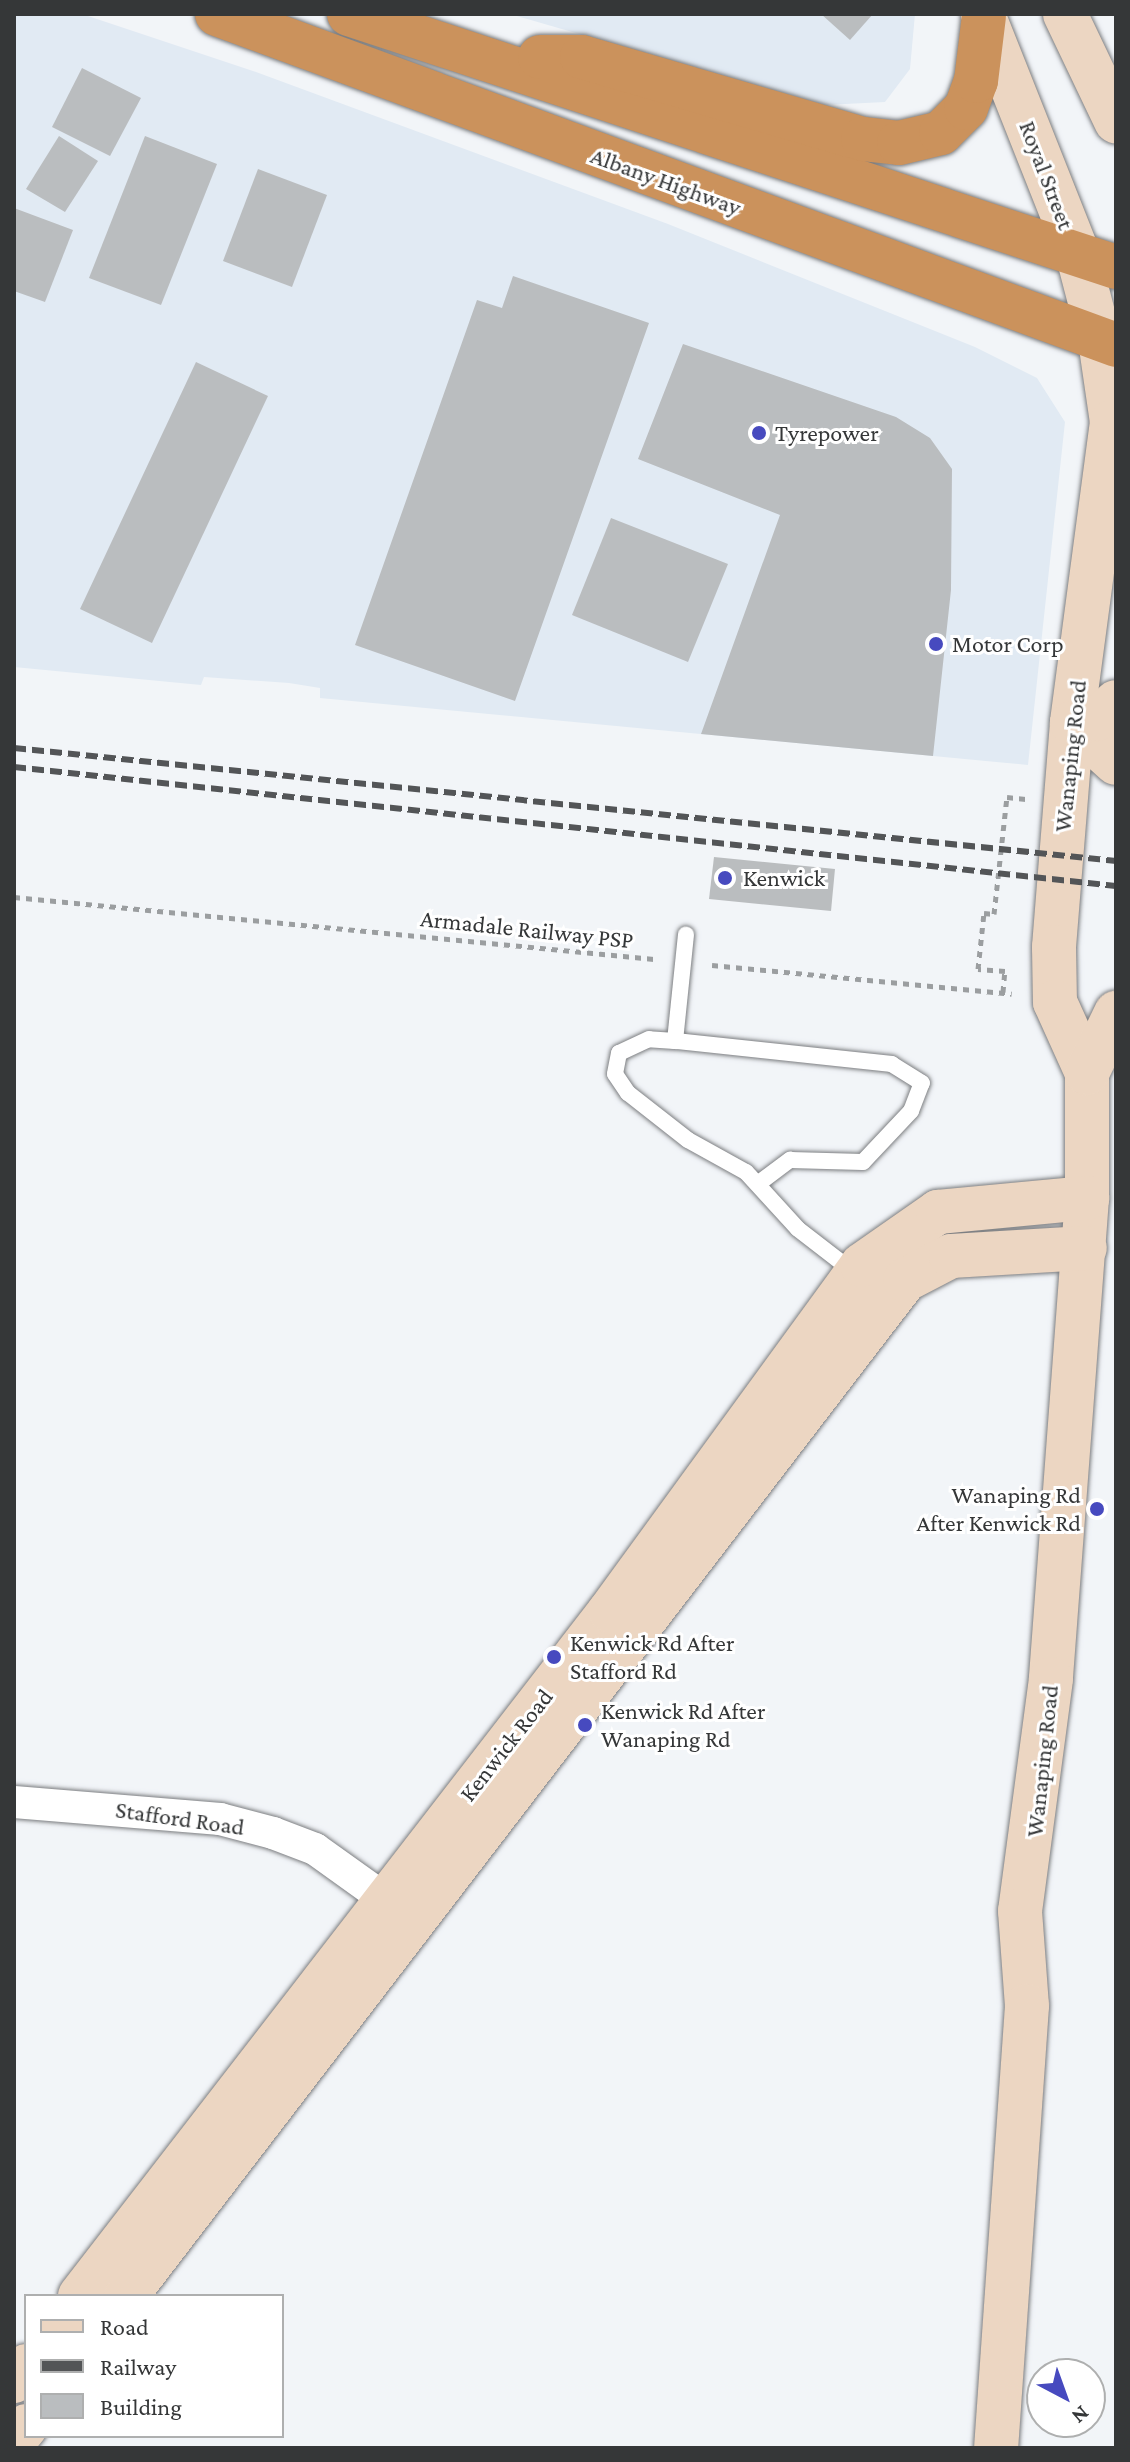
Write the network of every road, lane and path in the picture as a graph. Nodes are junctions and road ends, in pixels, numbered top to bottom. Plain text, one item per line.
1 (217, 14) edge
2 (349, 14) edge
3 (1065, 14) edge
4 (983, 15) edge
5 (481, 57) junction
6 (1116, 121) edge
7 (1096, 260) edge
8 (1108, 342) edge
9 (1116, 702) edge
10 (1072, 723) junction
11 (1116, 763) edge
12 (1037, 801) dead end
13 (14, 897) edge
14 (686, 935) dead end
15 (684, 962) junction
16 (1003, 992) junction
17 (1021, 997) dead end
18 (1116, 1013) edge
19 (675, 1041) junction
20 (1101, 1073) edge
21 (1101, 1132) edge
22 (759, 1183) junction
23 (1087, 1198) junction
24 (1085, 1248) junction
25 (855, 1273) junction
26 (14, 1802) edge
27 (400, 1910) junction
28 (82, 2294) edge
29 (127, 2294) edge
30 (996, 2448) edge

1 - 8 highway, Albany Highway
2 - 5 highway
3 - 6 main road
4 - 5 highway
4 - 7 main road, Royal Street
5 - 7 highway
7 - 8 main road, Royal Street
8 - 10 main road, Wanaping Road
9 - 10 main road
10 - 11 main road
10 - 20 main road, Wanaping Road
12 - 16 path
13 - 15 path, Armadale Railway PSP
14 - 15 lane
15 - 16 path, Armadale Railway PSP
15 - 19 lane
16 - 17 path, Armadale Railway PSP
18 - 20 main road, Wanaping Road
19 - 22 lane
19 - 22 lane
20 - 21 main road, Wanaping Road
21 - 23 main road, Wanaping Road
22 - 25 lane
23 - 24 main road, Wanaping Road
23 - 25 main road, Kenwick Road
24 - 27 main road, Kenwick Road
24 - 30 main road, Wanaping Road
25 - 27 main road, Kenwick Road
26 - 27 street, Stafford Road
27 - 28 main road, Kenwick Road
27 - 29 main road, Kenwick Road

